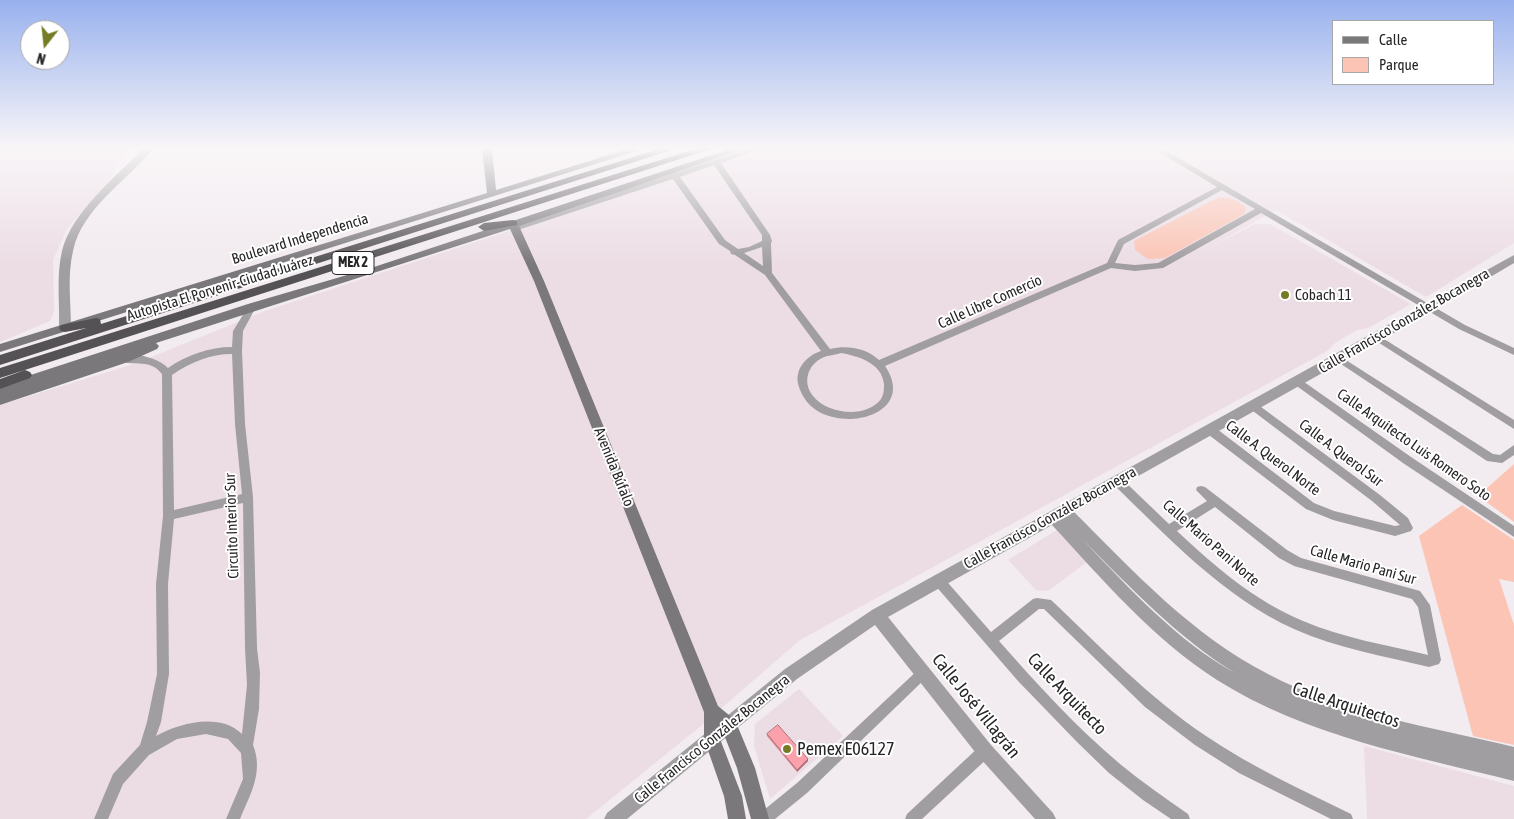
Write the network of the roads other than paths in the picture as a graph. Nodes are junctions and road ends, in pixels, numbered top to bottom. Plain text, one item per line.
1 (113, 187) edge
2 (491, 187) edge
3 (514, 187) edge
4 (549, 187) edge
5 (588, 187) edge
6 (630, 187) edge
7 (683, 187) edge
8 (733, 187) edge
9 (1220, 187) edge
10 (1224, 187) edge
11 (492, 194) junction
12 (452, 207) junction
13 (1261, 210) junction
14 (514, 225) junction
15 (768, 241) junction
16 (344, 252) junction
17 (734, 252) junction
18 (369, 258) junction
19 (1513, 259) edge
20 (1110, 265) junction
21 (768, 273) junction
22 (175, 305) junction
23 (252, 307) junction
24 (1429, 308) junction
25 (65, 328) junction
26 (178, 331) junction
27 (116, 336) junction
28 (1376, 337) junction
29 (0, 348) edge
30 (237, 351) junction
31 (827, 352) junction
32 (1514, 352) edge
33 (1338, 358) junction
34 (124, 359) junction
35 (0, 360) edge
36 (880, 364) junction
37 (0, 373) edge
38 (168, 373) junction
39 (1297, 381) junction
40 (0, 384) edge
41 (0, 390) edge
42 (0, 400) edge
43 (1253, 405) junction
44 (1514, 425) edge
45 (1209, 429) junction
46 (1514, 449) edge
47 (1117, 480) junction
48 (1201, 490) dead end
49 (248, 497) junction
50 (1215, 501) junction
51 (1057, 513) junction
52 (169, 516) junction
53 (1407, 528) joint
54 (1169, 530) junction
55 (1514, 532) edge
56 (938, 580) junction
57 (877, 615) junction
58 (991, 640) junction
59 (1436, 660) joint
60 (1228, 668) junction
61 (923, 673) junction
62 (712, 712) junction
63 (729, 726) junction
64 (712, 739) junction
65 (246, 746) junction
66 (146, 749) junction
67 (985, 751) junction
68 (1514, 755) edge
69 (1514, 772) edge
70 (100, 819) edge
71 (233, 819) edge
72 (613, 819) edge
73 (737, 819) edge
74 (760, 819) edge
75 (764, 819) edge
76 (912, 819) edge
77 (1047, 819) edge
78 (1183, 819) edge
79 (1346, 819) edge

1 - 25 street
2 - 11 main road
3 - 11 main road, Boulevard Independencia
4 - 16 highway, MEX 2
5 - 18 highway, Autopista El Porvenir-Ciudad Juárez / MEX 2
6 - 14 main road
7 - 17 street
8 - 15 street
9 - 20 street
10 - 13 street
11 - 12 main road, Boulevard Independencia / MEX 2
12 - 16 highway
12 - 25 main road, Boulevard Independencia / MEX 2
13 - 20 street
13 - 24 street
14 - 18 highway
14 - 23 main road, MEX 2
14 - 62 main road, Avenida Búfalo
15 - 17 street
15 - 21 street
16 - 22 highway, MEX 2
17 - 21 street
18 - 27 highway, Autopista El Porvenir-Ciudad Juárez / MEX 2
19 - 24 street, Calle Francisco González Bocanegra
20 - 36 street, Calle Libre Comercio
21 - 31 street
22 - 25 highway
22 - 35 highway, MEX 2
23 - 26 main road, MEX 2
23 - 30 street, Circuito Interior Sur
24 - 28 street, Calle Francisco González Bocanegra
24 - 32 street
25 - 29 main road, Boulevard Independencia / MEX 2
26 - 34 main road
26 - 41 main road, MEX 2
27 - 37 highway, Autopista El Porvenir-Ciudad Juárez / MEX 2
27 - 40 highway
28 - 33 street, Calle Francisco González Bocanegra
28 - 44 street
30 - 38 street
30 - 49 street, Circuito Interior Sur
31 - 36 street
31 - 36 street
33 - 39 street, Calle Francisco González Bocanegra
33 - 46 street
34 - 38 street
34 - 42 main road
38 - 52 street
39 - 43 street, Calle Francisco González Bocanegra
39 - 55 street, Calle Arquitecto Luis Romero Soto
43 - 45 street, Calle Francisco González Bocanegra
43 - 53 street, Calle A. Querol Sur
45 - 47 street, Calle Francisco González Bocanegra
45 - 53 street, Calle A. Querol Norte
47 - 51 street, Calle Francisco González Bocanegra
47 - 54 street, Calle Mario Pani Norte
48 - 50 street, Calle Mario Pani Sur
49 - 52 street
49 - 65 street, Circuito Interior Sur
50 - 54 street
50 - 59 street, Calle Mario Pani Sur
51 - 56 street, Calle Francisco González Bocanegra
51 - 60 street, Calle Arquitectos
52 - 66 street
54 - 59 street, Calle Mario Pani Norte
56 - 57 street, Calle Francisco González Bocanegra
56 - 58 street, Calle Arquitecto
57 - 61 street, Calle José Villagrán
57 - 63 street, Calle Francisco González Bocanegra
58 - 78 street, Calle Arquitecto
58 - 79 street
60 - 68 street, Calle Arquitectos
60 - 69 street, Calle Arquitectos
61 - 67 street, Calle José Villagrán
61 - 75 street
62 - 63 main road, Avenida Búfalo
62 - 64 main road, Avenida Búfalo
63 - 64 street, Calle Francisco González Bocanegra
63 - 74 main road
64 - 72 street, Calle Francisco González Bocanegra
64 - 73 main road
65 - 66 street
65 - 71 street
66 - 70 street
67 - 76 street
67 - 77 street, Calle José Villagrán

